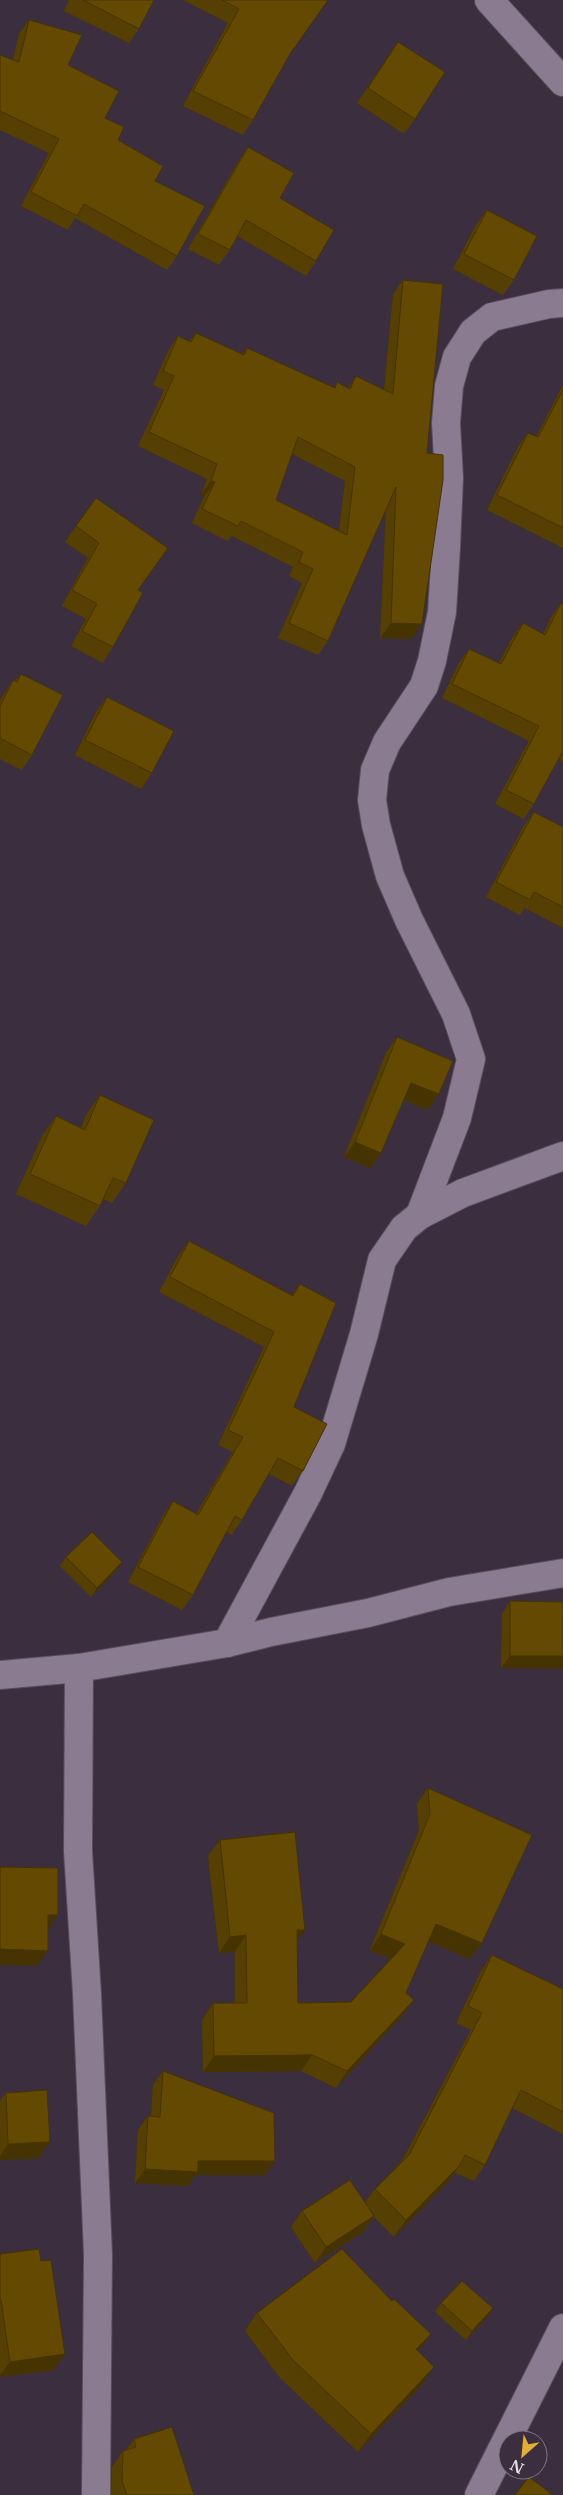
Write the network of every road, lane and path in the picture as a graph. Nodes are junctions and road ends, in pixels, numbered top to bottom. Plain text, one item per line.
1 (489, 0) edge
2 (563, 82) edge
3 (563, 303) edge
4 (563, 1156) edge
5 (420, 1215) junction
6 (563, 1573) edge
7 (227, 1643) junction
8 (79, 1668) junction
9 (0, 1675) edge
10 (563, 2328) edge
11 (96, 2495) edge
12 (479, 2495) edge

1 - 2 street
3 - 5 street
4 - 5 street
5 - 7 street
6 - 7 street
7 - 8 street
8 - 9 street
8 - 11 street
10 - 12 street

